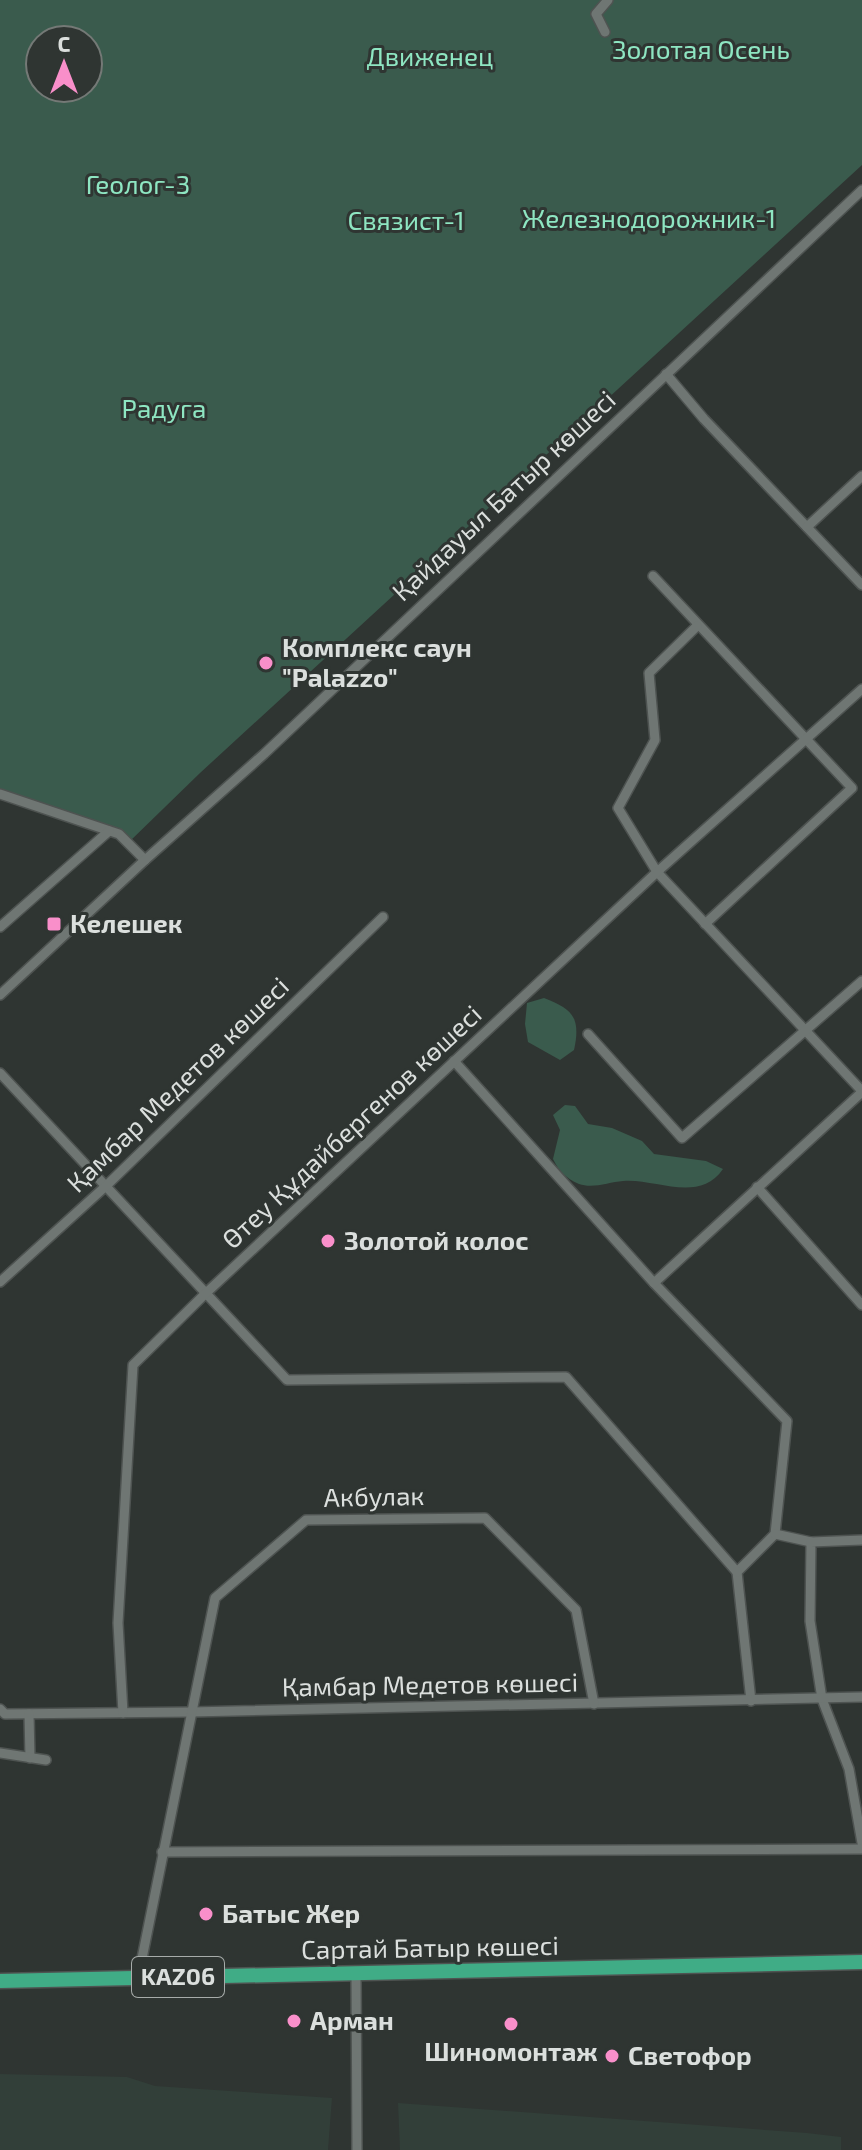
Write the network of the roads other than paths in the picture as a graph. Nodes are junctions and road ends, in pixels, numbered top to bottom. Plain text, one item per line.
1 (608, 0) edge
2 (605, 32) dead end
3 (862, 190) edge
4 (666, 374) junction
5 (862, 476) edge
6 (807, 527) junction
7 (653, 576) dead end
8 (862, 585) edge
9 (697, 626) junction
10 (862, 689) edge
11 (807, 738) junction
12 (0, 794) edge
13 (109, 831) junction
14 (145, 860) junction
15 (657, 872) junction
16 (383, 917) dead end
17 (705, 924) junction
18 (0, 927) edge
19 (862, 981) edge
20 (0, 995) edge
21 (804, 1031) junction
22 (588, 1034) dead end
23 (454, 1061) junction
24 (0, 1073) edge
25 (862, 1092) edge
26 (107, 1185) junction
27 (757, 1187) junction
28 (0, 1282) edge
29 (654, 1283) junction
30 (205, 1294) junction
31 (862, 1305) edge
32 (775, 1534) junction
33 (862, 1540) edge
34 (811, 1542) junction
35 (737, 1572) junction
36 (862, 1697) edge
37 (822, 1699) junction
38 (751, 1701) junction
39 (594, 1704) junction
40 (0, 1709) edge
41 (191, 1712) junction
42 (123, 1713) junction
43 (29, 1714) junction
44 (0, 1753) edge
45 (30, 1758) junction
46 (46, 1760) dead end
47 (862, 1843) edge
48 (862, 1849) edge
49 (162, 1852) junction
50 (862, 1962) edge
51 (356, 1974) junction
52 (138, 1978) junction
53 (0, 1981) edge
54 (357, 2150) edge

1 - 2 street
3 - 4 street, Қайдауыл Батыр көшесі
4 - 6 street
4 - 14 street, Қайдауыл Батыр көшесі
5 - 6 street
6 - 8 street
7 - 9 street
9 - 11 street
9 - 15 street
10 - 11 street, Өтеу Құдайбергенов көшесі
11 - 15 street, Өтеу Құдайбергенов көшесі
11 - 17 street
12 - 13 street
13 - 14 street
13 - 18 street
14 - 20 street, Қайдауыл Батыр көшесі
15 - 17 street
15 - 23 street, Өтеу Құдайбергенов көшесі
16 - 26 street, Қамбар Медетов көшесі
17 - 21 street
19 - 21 street
21 - 22 street
21 - 25 street
23 - 29 street
23 - 30 street, Өтеу Құдайбергенов көшесі
24 - 26 street
25 - 27 street
26 - 28 street, Қамбар Медетов көшесі
26 - 30 street
27 - 29 street
27 - 31 street
29 - 32 street
30 - 35 street
30 - 42 street, Өтеу Құдайбергенов көшесі
32 - 34 street
32 - 35 street
33 - 34 street
34 - 37 street
35 - 38 street
36 - 37 street, Қамбар Медетов көшесі
37 - 38 street, Қамбар Медетов көшесі
37 - 47 street
38 - 39 street, Қамбар Медетов көшесі
39 - 41 street, Қамбар Медетов көшесі
39 - 41 street, Акбулак
40 - 43 street, Қамбар Медетов көшесі
41 - 42 street, Қамбар Медетов көшесі
41 - 49 street, Акбулак
42 - 43 street, Қамбар Медетов көшесі
43 - 45 street
44 - 45 street
45 - 46 street
48 - 49 street
49 - 52 street, Акбулак
50 - 51 highway, Сартай Батыр көшесі / KАZ06
51 - 52 highway, Сартай Батыр көшесі / KАZ06
51 - 54 street
52 - 53 highway, Сартай Батыр көшесі / KАZ06

